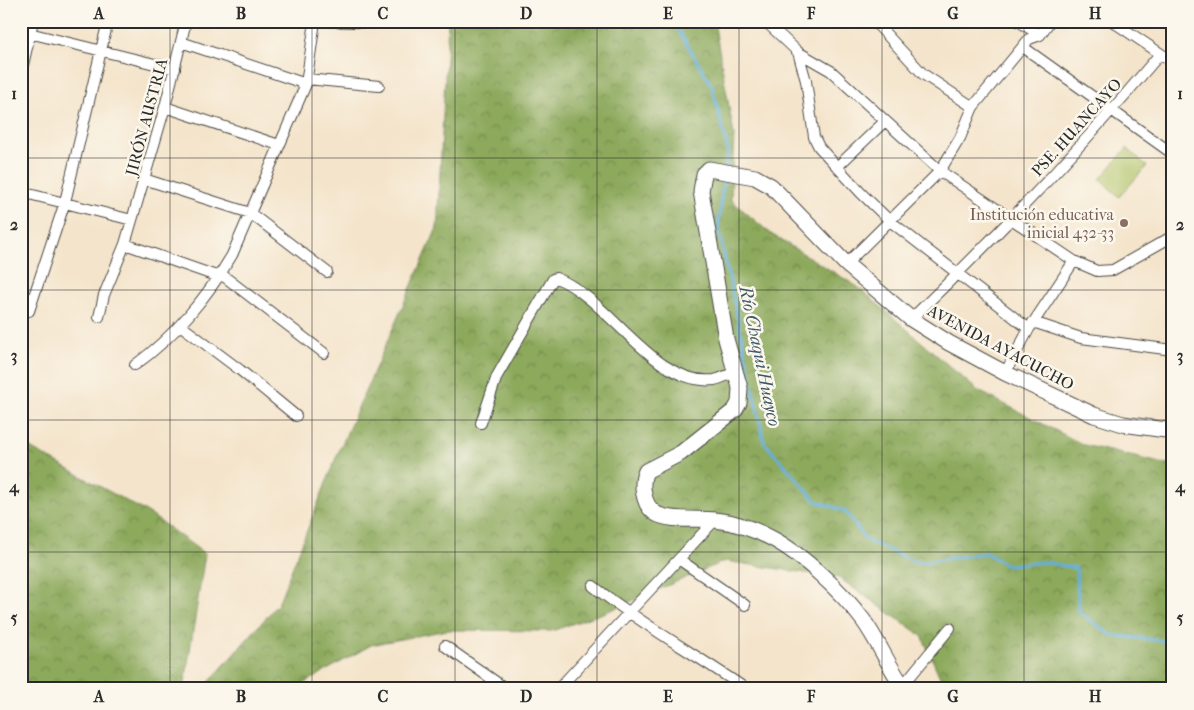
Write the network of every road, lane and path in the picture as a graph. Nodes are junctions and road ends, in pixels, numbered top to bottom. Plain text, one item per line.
1 (33, 21) edge
2 (108, 21) edge
3 (186, 21) edge
4 (315, 21) edge
5 (765, 21) edge
6 (874, 21) edge
7 (1018, 21) edge
8 (1112, 21) edge
9 (390, 23) dead end
10 (1032, 25) edge
11 (1043, 26) edge
12 (26, 32) edge
13 (181, 42) junction
14 (1026, 43) junction
15 (100, 52) junction
16 (798, 52) junction
17 (1160, 54) junction
18 (1173, 62) edge
19 (175, 69) junction
20 (21, 74) edge
21 (306, 81) junction
22 (379, 86) dead end
23 (165, 107) junction
24 (973, 107) junction
25 (1113, 110) junction
26 (884, 122) junction
27 (279, 145) junction
28 (1171, 150) edge
29 (837, 168) junction
30 (940, 172) junction
31 (144, 179) junction
32 (21, 192) edge
33 (65, 202) junction
34 (250, 213) junction
35 (1012, 218) junction
36 (132, 220) junction
37 (890, 221) junction
38 (1173, 236) edge
39 (125, 244) junction
40 (1074, 260) junction
41 (846, 264) junction
42 (327, 272) dead end
43 (959, 273) junction
44 (220, 275) junction
45 (29, 311) dead end
46 (99, 317) dead end
47 (911, 320) junction
48 (180, 325) junction
49 (1031, 325) junction
50 (1173, 350) edge
51 (324, 353) dead end
52 (135, 365) dead end
53 (736, 372) junction
54 (1005, 373) junction
55 (296, 416) dead end
56 (481, 423) dead end
57 (1173, 431) edge
58 (715, 520) junction
59 (680, 560) junction
60 (593, 586) dead end
61 (745, 605) dead end
62 (629, 615) junction
63 (950, 628) dead end
64 (445, 646) dead end
65 (903, 688) edge
66 (506, 689) edge
67 (558, 689) edge
68 (746, 689) edge

1 - 12 street
2 - 15 street
3 - 13 street, JIRÓN AUSTRIA
4 - 9 street
4 - 21 street
5 - 16 street
6 - 24 street
7 - 10 street
8 - 17 street
10 - 11 street
10 - 14 street
11 - 14 street
12 - 15 street
12 - 20 street
13 - 19 street, JIRÓN AUSTRIA
13 - 21 street
14 - 24 street
14 - 25 street
15 - 19 street
15 - 33 street
16 - 26 street
16 - 29 street
17 - 18 street
17 - 25 street, PSE. HUANCAYO
19 - 23 street, JIRÓN AUSTRIA
21 - 22 street
21 - 27 street
23 - 27 street
23 - 31 street, JIRÓN AUSTRIA
24 - 30 street
25 - 28 street
25 - 35 street, PSE. HUANCAYO
26 - 29 street
26 - 30 street
27 - 34 street
29 - 37 street
30 - 35 street
30 - 37 street
31 - 34 street
31 - 36 street, JIRÓN AUSTRIA
32 - 33 street
33 - 36 street
33 - 45 street
34 - 42 street
34 - 44 street
35 - 40 street
35 - 43 street, PSE. HUANCAYO
36 - 39 street, JIRÓN AUSTRIA
37 - 41 street
37 - 43 street
38 - 40 street
39 - 44 street
39 - 46 street, JIRÓN AUSTRIA
40 - 49 street
41 - 47 street, AVENIDA AYACUCHO
41 - 53 street, AVENIDA AYACUCHO
43 - 47 street, PSE. HUANCAYO
43 - 49 street
44 - 48 street
44 - 51 street
47 - 54 street, AVENIDA AYACUCHO
48 - 52 street
48 - 55 street
49 - 50 street
49 - 54 street
53 - 56 street
53 - 58 street
54 - 57 street, AVENIDA AYACUCHO
58 - 59 street
58 - 65 street
59 - 61 street
59 - 62 street
60 - 62 street
62 - 67 street
62 - 68 street
63 - 65 street
64 - 66 street

